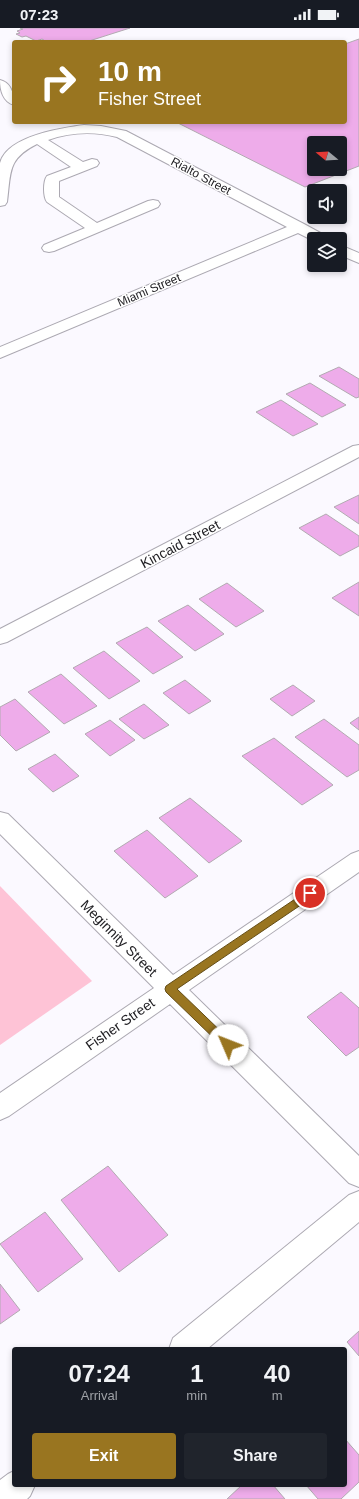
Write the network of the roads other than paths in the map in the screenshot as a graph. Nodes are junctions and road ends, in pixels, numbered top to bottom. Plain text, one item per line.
1 (0, 84) edge
2 (12, 99) edge
3 (39, 134) junction
4 (0, 202) edge
5 (153, 204) dead end
6 (299, 227) junction
7 (95, 228) junction
8 (308, 232) edge
9 (49, 248) dead end
10 (347, 253) edge
11 (359, 259) edge
12 (0, 352) edge
13 (359, 450) edge
14 (0, 637) edge
15 (0, 820) edge
16 (359, 860) edge
17 (170, 989) junction
18 (0, 1108) edge
19 (359, 1174) edge
20 (359, 1204) edge
21 (186, 1347) edge
22 (17, 1487) edge
23 (2, 1499) edge

1 - 2 street
3 - 4 street, Rialto Street
3 - 6 street, Rialto Street
3 - 7 street
5 - 7 street
6 - 8 street, Rialto Street
6 - 12 street, Miami Street
7 - 9 street
10 - 11 street
13 - 14 street, Kincaid Street
15 - 17 street, Meginnity Street
16 - 17 street, Fisher Street
17 - 18 street, Fisher Street
17 - 19 street, Meginnity Street
20 - 21 street
22 - 23 street

